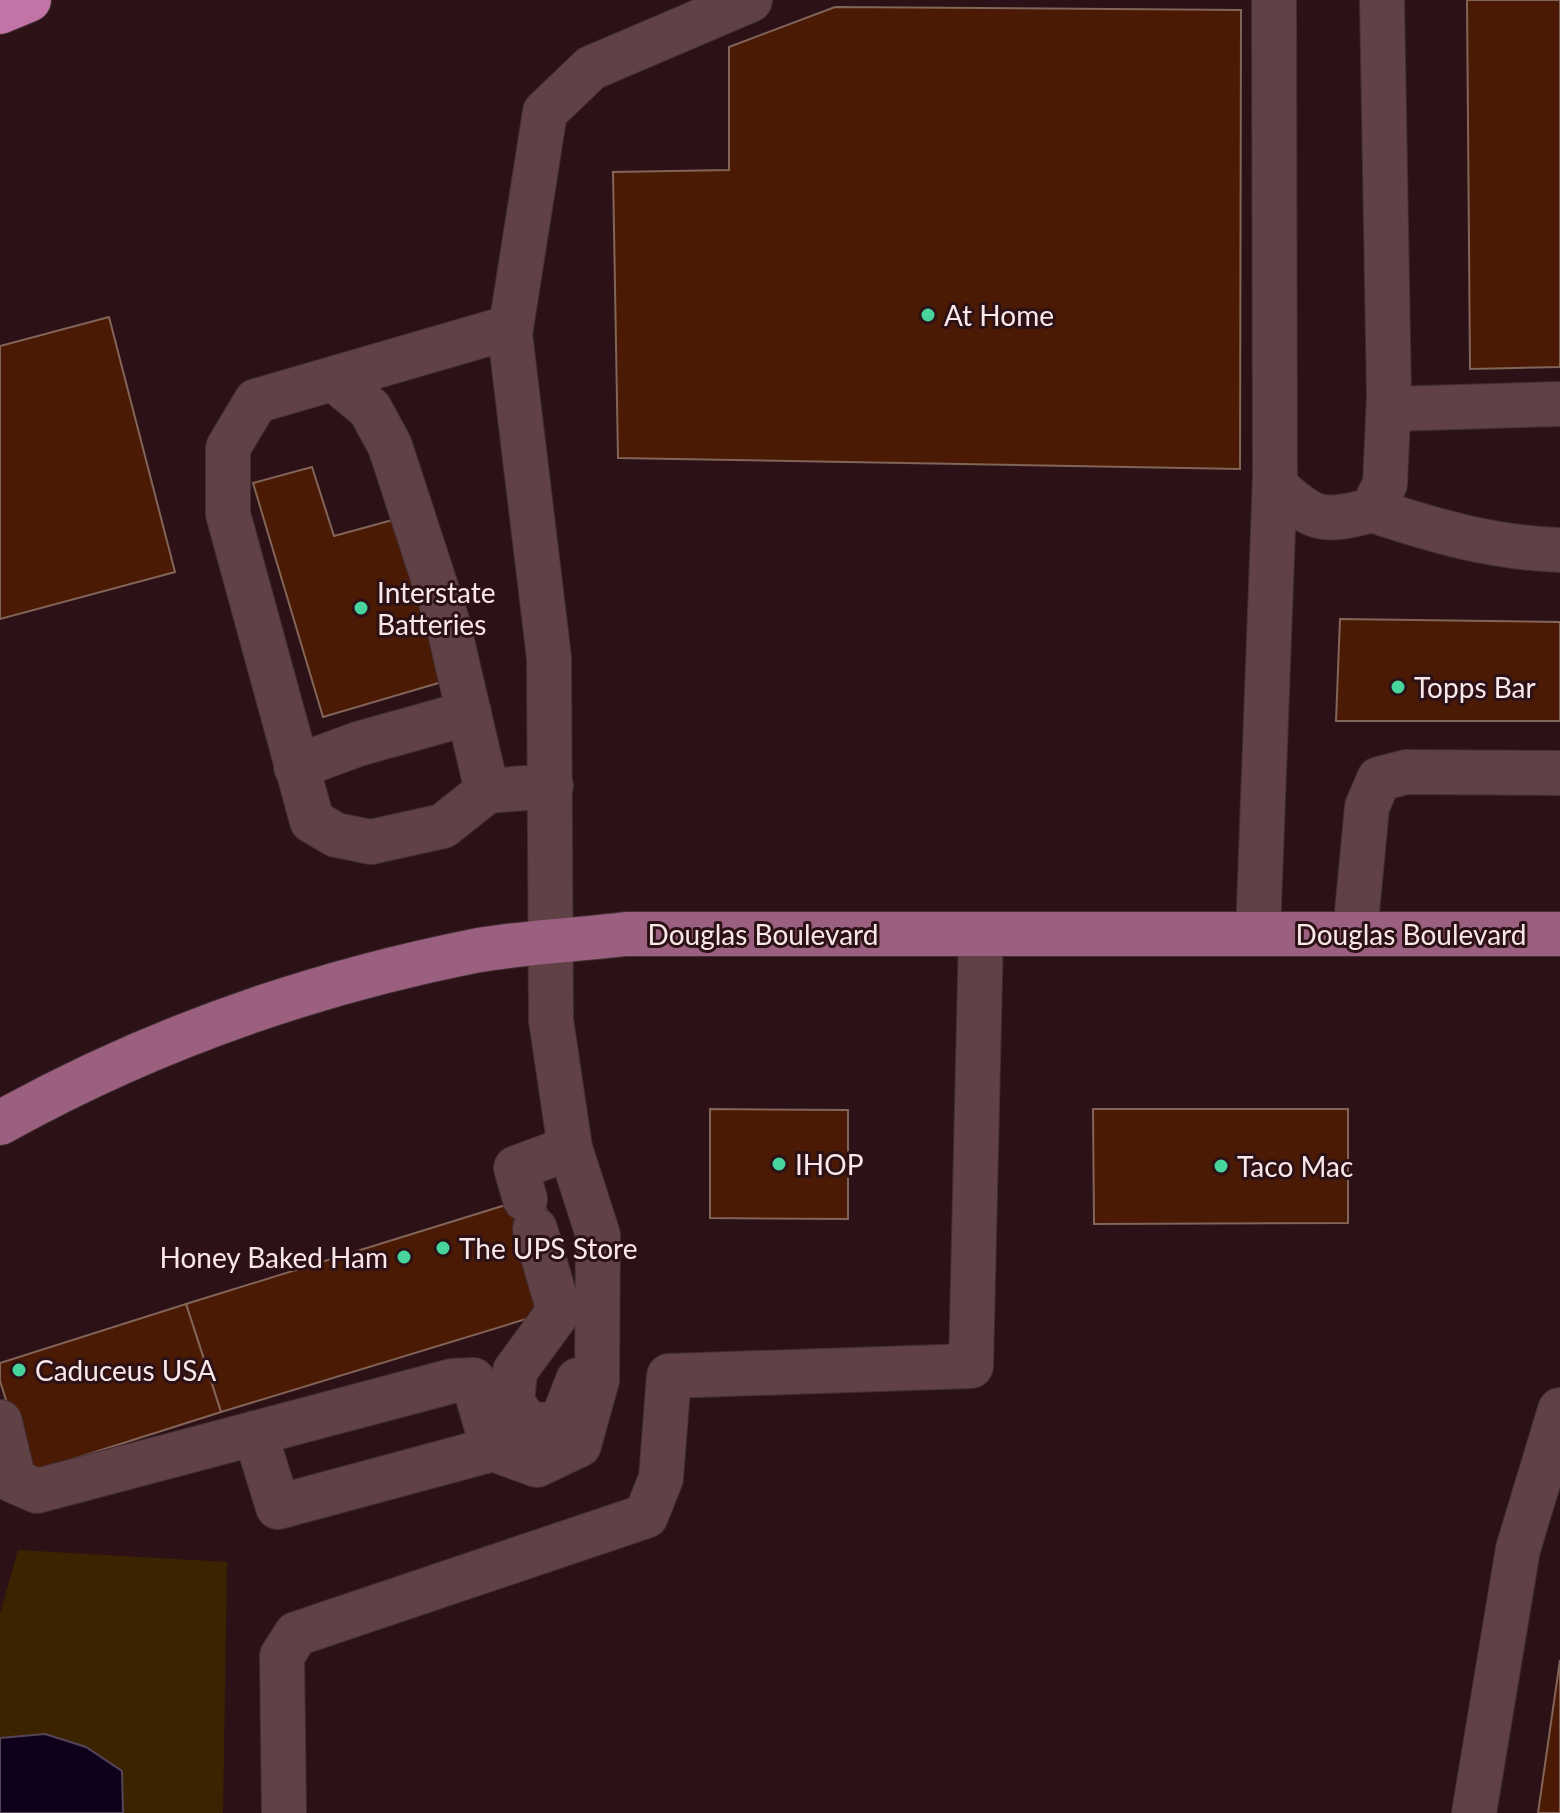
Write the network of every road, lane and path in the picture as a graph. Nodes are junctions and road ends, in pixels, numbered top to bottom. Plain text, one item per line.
1 (29, 0) edge
2 (750, 0) edge
3 (1274, 0) edge
4 (1382, 0) edge
5 (0, 12) edge
6 (511, 327) junction
7 (334, 379) junction
8 (1560, 404) edge
9 (1389, 409) junction
10 (1275, 477) junction
11 (1372, 510) junction
12 (1560, 550) edge
13 (469, 713) junction
14 (296, 767) junction
15 (1560, 773) edge
16 (551, 786) junction
17 (487, 791) junction
18 (1258, 933) junction
19 (1355, 933) junction
20 (981, 934) junction
21 (1560, 934) edge
22 (554, 942) junction
23 (0, 1123) edge
24 (560, 1153) junction
25 (1560, 1410) edge
26 (0, 1422) edge
27 (255, 1433) junction
28 (493, 1449) junction
29 (284, 1813) edge
30 (1474, 1813) edge

1 - 5 highway
2 - 6 lane
3 - 10 lane
4 - 9 lane
6 - 7 lane
6 - 16 lane
7 - 13 lane
7 - 14 lane
8 - 9 lane
9 - 11 lane
10 - 11 lane
10 - 18 lane
11 - 12 lane
13 - 14 lane
13 - 17 lane
14 - 17 lane
15 - 19 lane
16 - 17 lane
16 - 22 lane
18 - 19 main road, Douglas Boulevard
18 - 20 main road, Douglas Boulevard
19 - 21 main road, Douglas Boulevard
20 - 22 main road, Douglas Boulevard
20 - 29 lane
22 - 23 main road, Douglas Boulevard
22 - 24 lane
24 - 24 lane
24 - 28 lane
25 - 30 lane
26 - 27 lane
27 - 28 lane
27 - 28 lane

